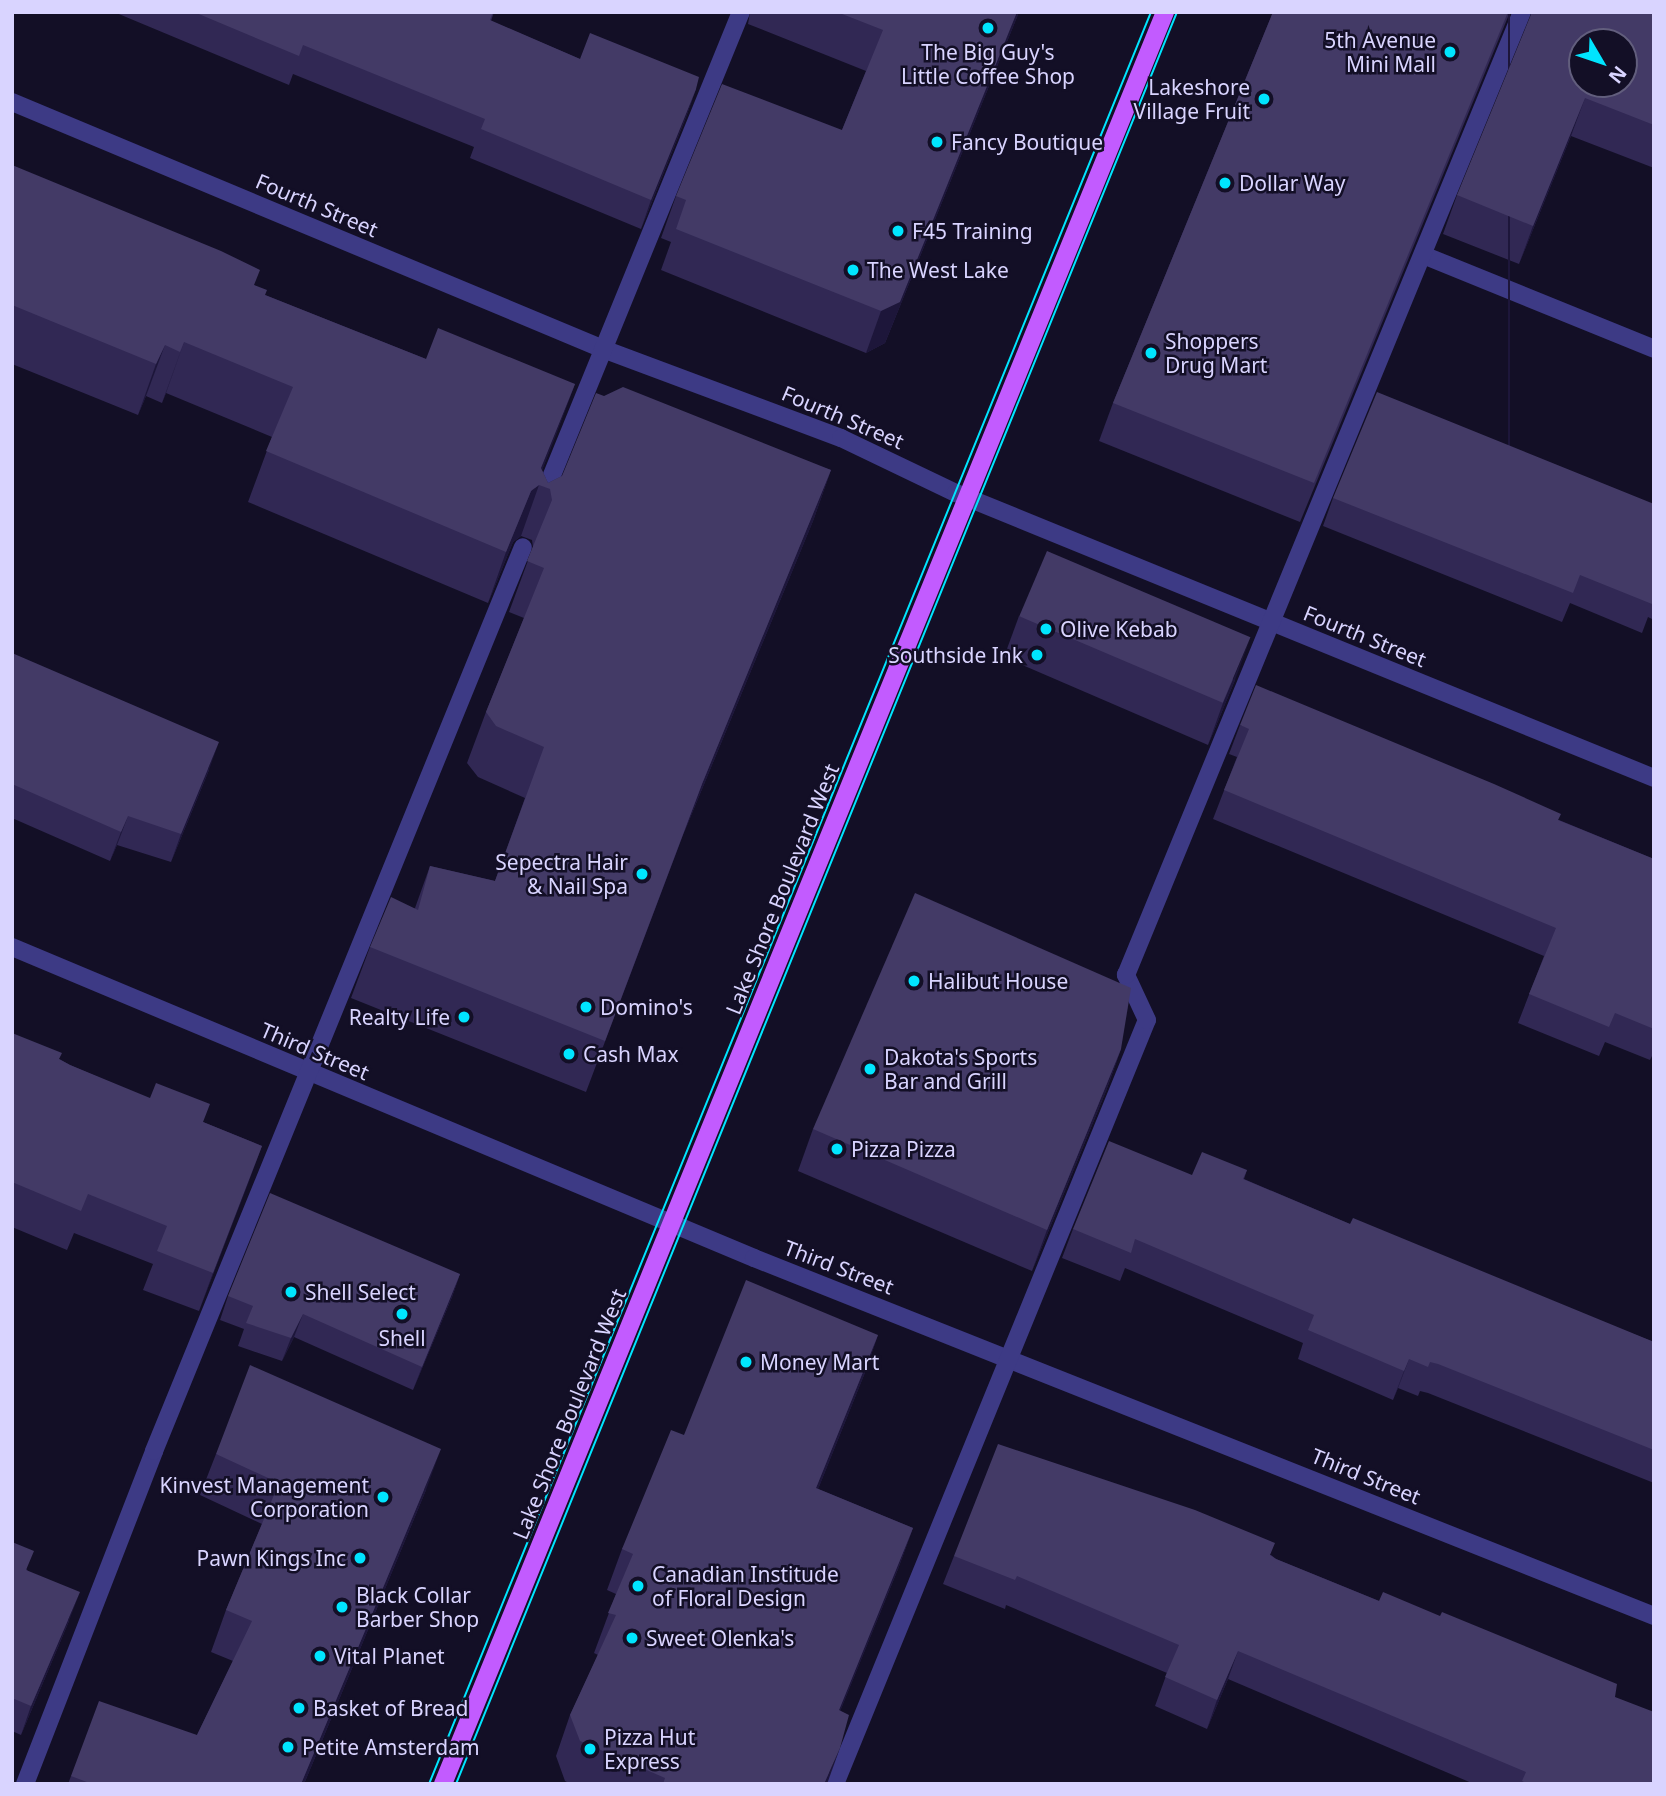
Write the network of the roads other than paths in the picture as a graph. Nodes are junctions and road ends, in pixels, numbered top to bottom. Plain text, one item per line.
1 (741, 12) edge
2 (1165, 12) edge
3 (1522, 12) edge
4 (12, 102) edge
5 (1423, 255) junction
6 (603, 349) junction
7 (1654, 349) edge
8 (966, 497) junction
9 (533, 523) edge
10 (523, 547) edge
11 (1274, 623) junction
12 (1654, 778) edge
13 (12, 947) edge
14 (309, 1073) junction
15 (671, 1223) junction
16 (1011, 1359) junction
17 (1654, 1616) edge
18 (25, 1784) edge
19 (443, 1784) edge
20 (835, 1784) edge

1 - 6 street
2 - 8 main road, Lake Shore Boulevard West
3 - 5 street
4 - 6 street, Fourth Street
5 - 7 street
5 - 11 street
6 - 8 street, Fourth Street
6 - 9 street
8 - 11 street, Fourth Street
8 - 15 main road, Lake Shore Boulevard West
10 - 14 street
11 - 12 street, Fourth Street
11 - 16 street
13 - 14 street, Third Street
14 - 15 street, Third Street
14 - 18 street
15 - 16 street, Third Street
15 - 19 main road, Lake Shore Boulevard West
16 - 17 street, Third Street
16 - 20 street

